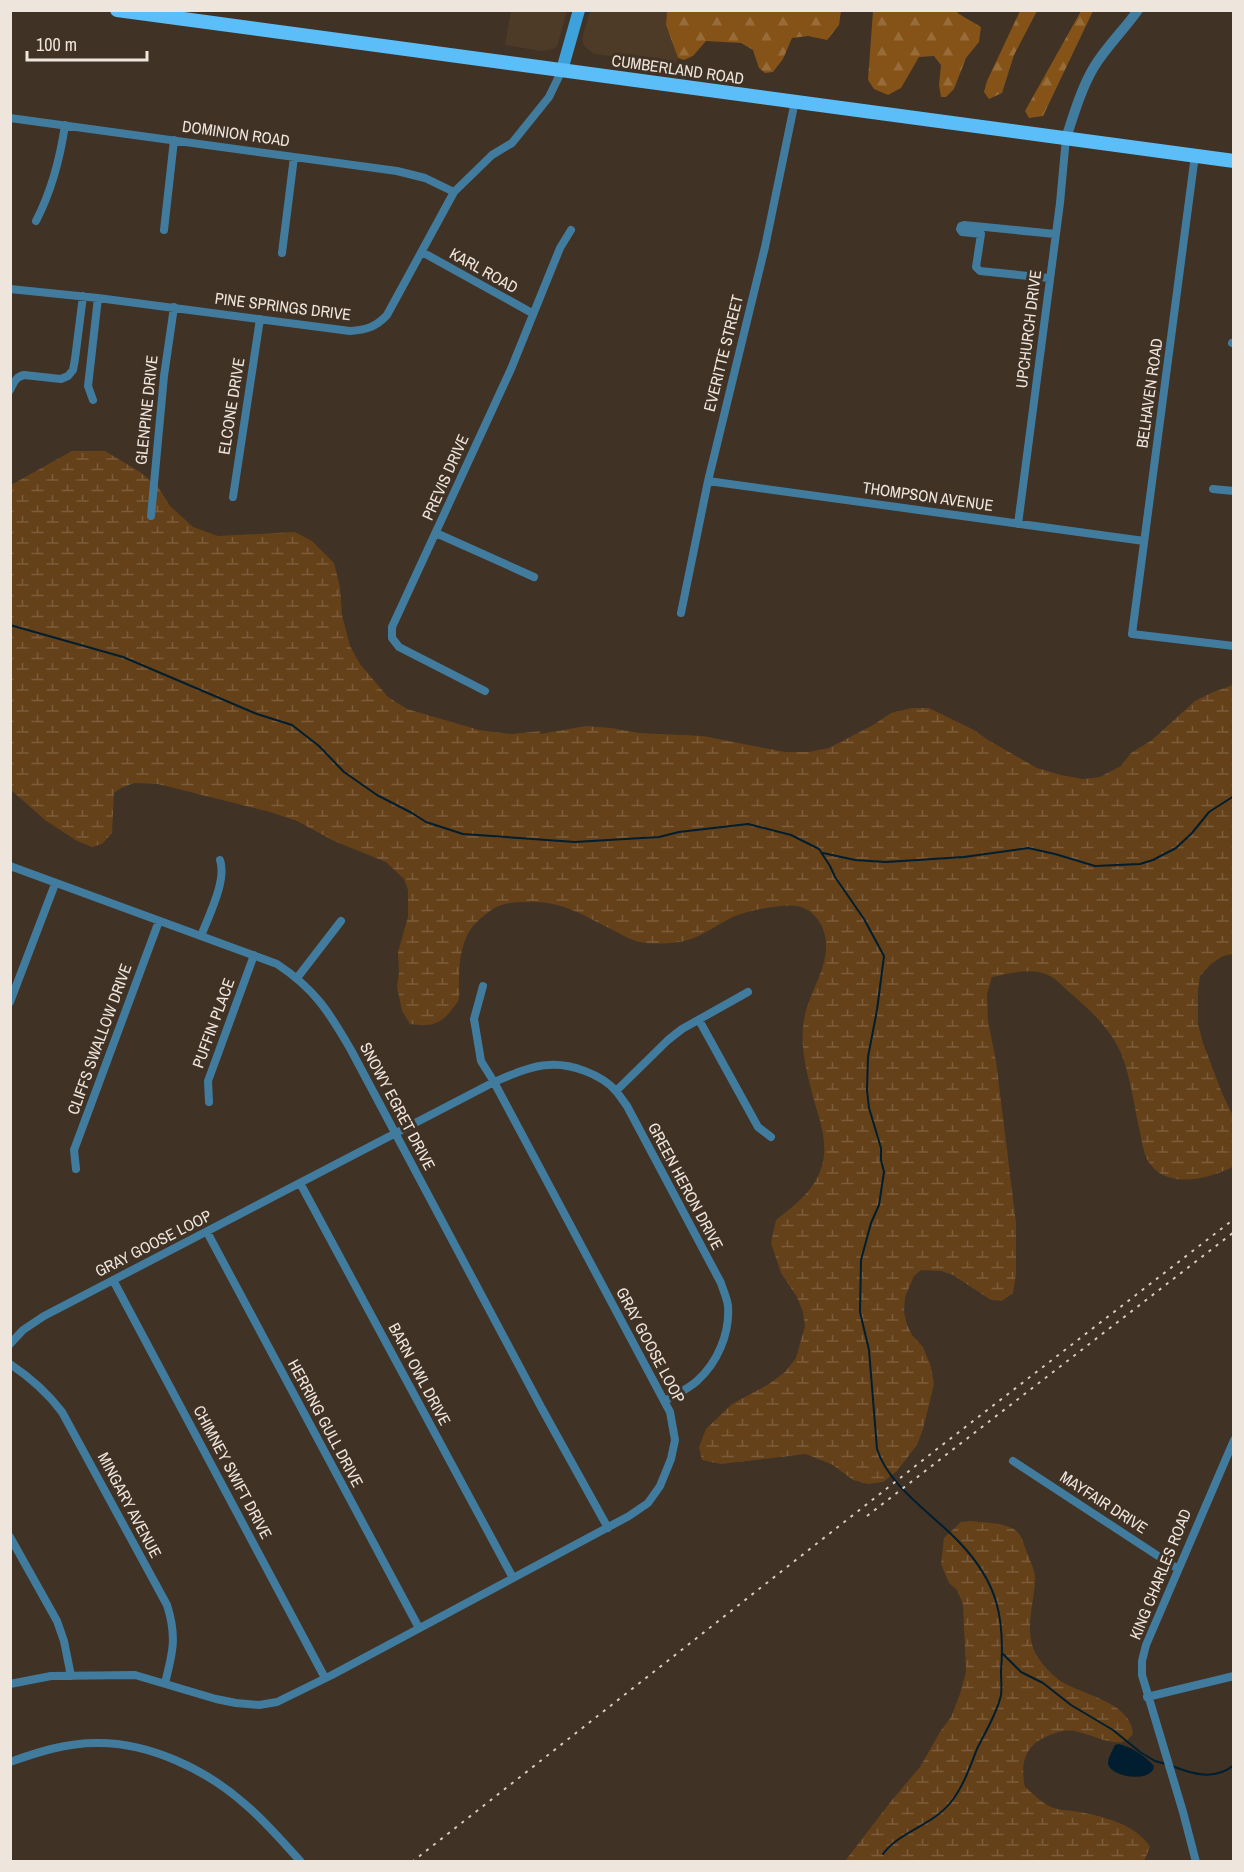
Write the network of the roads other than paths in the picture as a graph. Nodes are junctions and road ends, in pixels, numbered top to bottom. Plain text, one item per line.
1 (117, 10) edge
2 (579, 10) edge
3 (1138, 10) edge
4 (562, 70) junction
5 (795, 101) junction
6 (10, 117) edge
7 (65, 125) junction
8 (1065, 138) junction
9 (174, 140) junction
10 (1195, 155) junction
11 (294, 157) junction
12 (1233, 161) edge
13 (454, 192) junction
14 (36, 221) dead end
15 (164, 230) dead end
16 (571, 230) dead end
17 (1055, 234) junction
18 (422, 252) junction
19 (282, 253) dead end
20 (1049, 278) junction
21 (10, 290) edge
22 (83, 296) junction
23 (98, 298) junction
24 (174, 307) junction
25 (532, 313) junction
26 (260, 320) junction
27 (10, 390) edge
28 (93, 400) dead end
29 (708, 481) junction
30 (1213, 489) dead end
31 (1233, 491) edge
32 (233, 497) dead end
33 (151, 516) dead end
34 (1018, 524) junction
35 (436, 533) junction
36 (1144, 541) junction
37 (534, 577) dead end
38 (681, 613) dead end
39 (1233, 646) edge
40 (485, 691) dead end
41 (220, 860) dead end
42 (10, 866) edge
43 (55, 884) junction
44 (159, 921) junction
45 (341, 921) dead end
46 (201, 936) junction
47 (254, 955) junction
48 (297, 978) junction
49 (483, 986) dead end
50 (748, 992) dead end
51 (10, 1002) edge
52 (699, 1020) junction
53 (494, 1082) junction
54 (616, 1090) junction
55 (209, 1102) dead end
56 (396, 1134) junction
57 (771, 1137) dead end
58 (76, 1168) dead end
59 (300, 1183) junction
60 (207, 1232) junction
61 (113, 1281) junction
62 (10, 1344) edge
63 (10, 1364) edge
64 (665, 1401) junction
65 (1233, 1440) edge
66 (1013, 1461) dead end
67 (608, 1528) junction
68 (10, 1537) edge
69 (1178, 1569) junction
70 (513, 1578) junction
71 (419, 1628) junction
72 (71, 1676) junction
73 (1233, 1676) edge
74 (326, 1678) junction
75 (165, 1683) junction
76 (10, 1684) edge
77 (1147, 1697) junction
78 (10, 1762) edge
79 (301, 1862) edge
80 (1196, 1862) edge

1 - 4 main road, CUMBERLAND ROAD
2 - 4 main road
3 - 8 street
4 - 5 main road, CUMBERLAND ROAD
4 - 13 street, PINE SPRINGS DRIVE
5 - 8 main road, CUMBERLAND ROAD
5 - 29 street, EVERITTE STREET
6 - 7 street, DOMINION ROAD
7 - 9 street, DOMINION ROAD
7 - 14 street
8 - 10 main road, CUMBERLAND ROAD
8 - 17 street, UPCHURCH DRIVE
9 - 11 street, DOMINION ROAD
9 - 15 street
10 - 12 main road, CUMBERLAND ROAD
10 - 36 street, BELHAVEN ROAD
11 - 13 street, DOMINION ROAD
11 - 19 street
13 - 18 street, PINE SPRINGS DRIVE
16 - 25 street, PREVIS DRIVE
17 - 20 street, UPCHURCH DRIVE
17 - 20 street
18 - 25 street, KARL ROAD
18 - 26 street, PINE SPRINGS DRIVE
20 - 34 street, UPCHURCH DRIVE
21 - 22 street, PINE SPRINGS DRIVE
22 - 23 street, PINE SPRINGS DRIVE
22 - 27 street
23 - 24 street, PINE SPRINGS DRIVE
23 - 28 street
24 - 26 street, PINE SPRINGS DRIVE
24 - 33 street, GLENPINE DRIVE
25 - 35 street, PREVIS DRIVE
26 - 32 street, ELCONE DRIVE
29 - 34 street, THOMPSON AVENUE
29 - 38 street, EVERITTE STREET
30 - 31 street
34 - 36 street, THOMPSON AVENUE
35 - 37 street
35 - 40 street, PREVIS DRIVE
36 - 39 street, BELHAVEN ROAD
41 - 46 street
42 - 43 street, SNOWY EGRET DRIVE
43 - 44 street, SNOWY EGRET DRIVE
43 - 51 street
44 - 46 street, SNOWY EGRET DRIVE
44 - 58 street, CLIFFS SWALLOW DRIVE
45 - 48 street
46 - 47 street, SNOWY EGRET DRIVE
47 - 48 street, SNOWY EGRET DRIVE
47 - 55 street, PUFFIN PLACE
48 - 56 street, SNOWY EGRET DRIVE
49 - 53 street
50 - 52 street
52 - 54 street
52 - 57 street
53 - 54 street, GREEN HERON DRIVE
53 - 56 street, GRAY GOOSE LOOP
53 - 64 street, GRAY GOOSE LOOP
54 - 64 street, GREEN HERON DRIVE
56 - 59 street, GRAY GOOSE LOOP
56 - 67 street, SNOWY EGRET DRIVE
59 - 60 street, GRAY GOOSE LOOP
59 - 70 street, BARN OWL DRIVE
60 - 61 street, GRAY GOOSE LOOP
60 - 71 street, HERRING GULL DRIVE
61 - 62 street, GRAY GOOSE LOOP
61 - 74 street, CHIMNEY SWIFT DRIVE
63 - 75 street, MINGARY AVENUE
64 - 67 street, GRAY GOOSE LOOP
65 - 69 street, KING CHARLES ROAD
66 - 69 street, MAYFAIR DRIVE
67 - 70 street, GRAY GOOSE LOOP
68 - 72 street
69 - 77 street, KING CHARLES ROAD
70 - 71 street, GRAY GOOSE LOOP
71 - 74 street, GRAY GOOSE LOOP
72 - 75 street, GRAY GOOSE LOOP
72 - 76 street, GRAY GOOSE LOOP
73 - 77 street
74 - 75 street, GRAY GOOSE LOOP
77 - 80 street, KING CHARLES ROAD
78 - 79 street

